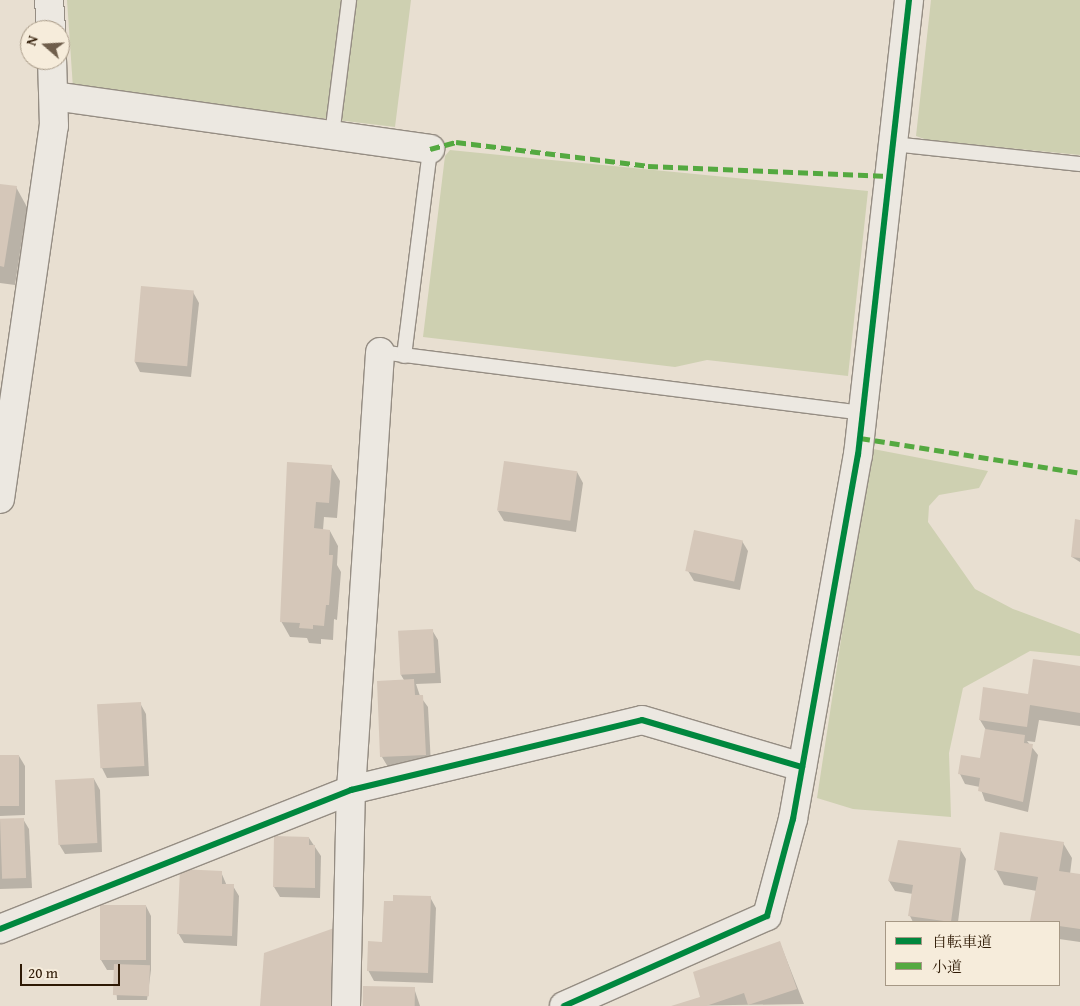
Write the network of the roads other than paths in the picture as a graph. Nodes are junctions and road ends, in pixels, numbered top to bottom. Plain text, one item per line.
1 (49, 0) edge
2 (349, 0) edge
3 (909, 0) edge
4 (50, 20) edge
5 (53, 70) edge
6 (54, 96) junction
7 (332, 135) junction
8 (893, 144) junction
9 (430, 148) joint
10 (1080, 164) edge
11 (392, 354) junction
12 (863, 413) junction
13 (0, 499) edge
14 (802, 767) junction
15 (351, 790) junction
16 (0, 929) edge
17 (346, 1006) edge
18 (564, 1006) edge

1 - 4 street
2 - 7 lane
3 - 8 street
5 - 6 street
6 - 7 street
6 - 13 street
7 - 9 street
8 - 10 lane
8 - 12 street
9 - 11 lane
11 - 12 lane
11 - 15 street
12 - 14 street
14 - 15 street
14 - 18 street
15 - 16 street
15 - 17 street

